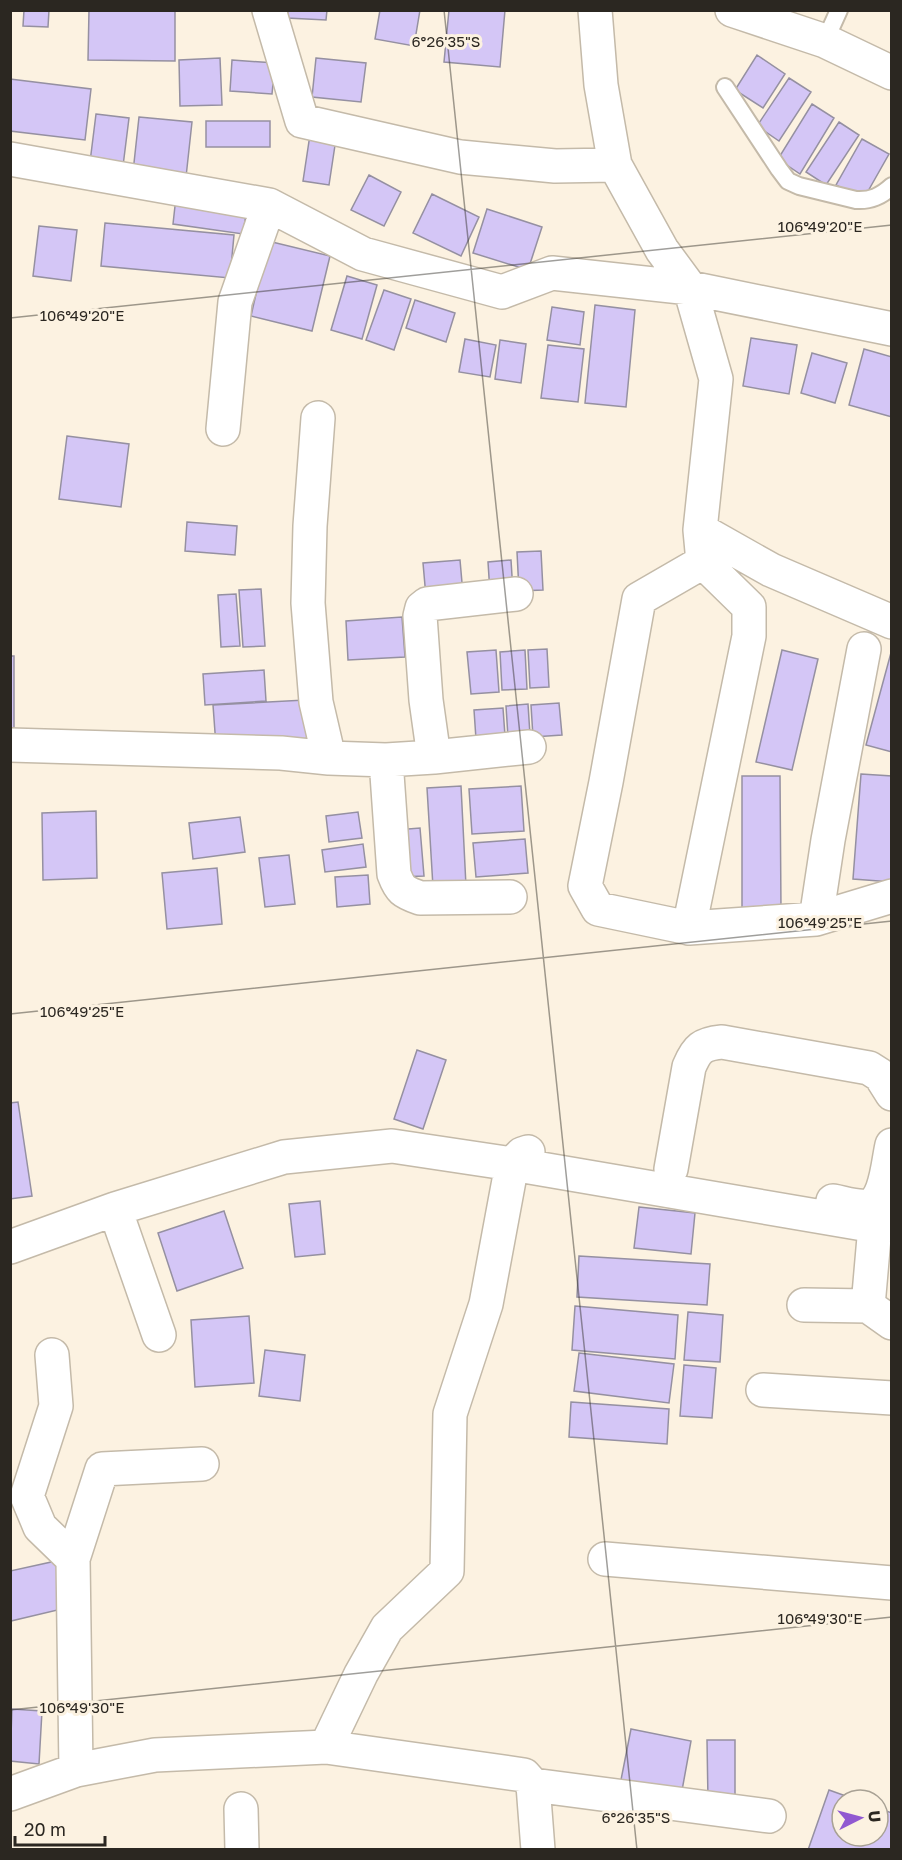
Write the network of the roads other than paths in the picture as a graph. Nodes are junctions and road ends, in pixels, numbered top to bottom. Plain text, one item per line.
1 (269, 10) edge
2 (595, 10) edge
3 (732, 10) edge
4 (839, 10) edge
5 (825, 41) junction
6 (891, 73) edge
7 (725, 87) dead end
8 (10, 159) edge
9 (615, 165) junction
10 (891, 186) edge
11 (269, 205) junction
12 (690, 288) junction
13 (891, 329) edge
14 (318, 418) dead end
15 (223, 429) dead end
16 (701, 546) junction
17 (516, 594) dead end
18 (891, 622) edge
19 (864, 649) dead end
20 (10, 745) edge
21 (529, 747) dead end
22 (434, 757) junction
23 (329, 758) junction
24 (386, 760) junction
25 (891, 896) edge
26 (510, 897) dead end
27 (816, 919) junction
28 (689, 928) junction
29 (891, 1094) edge
30 (891, 1145) edge
31 (512, 1164) junction
32 (671, 1169) junction
33 (115, 1209) junction
34 (883, 1226) edge
35 (10, 1246) edge
36 (804, 1305) dead end
37 (880, 1315) edge
38 (159, 1335) dead end
39 (52, 1355) dead end
40 (763, 1390) dead end
41 (891, 1398) edge
42 (202, 1464) dead end
43 (73, 1559) junction
44 (605, 1559) dead end
45 (891, 1583) edge
46 (326, 1746) junction
47 (76, 1770) junction
48 (533, 1785) junction
49 (10, 1794) edge
50 (241, 1809) dead end
51 (769, 1816) dead end
52 (242, 1850) edge
53 (538, 1850) edge

1 - 9 street
2 - 9 street
3 - 5 street
4 - 5 lane
5 - 6 street
7 - 10 lane
8 - 11 street
9 - 12 street
11 - 12 street
11 - 15 street
12 - 13 street
12 - 16 street
14 - 23 street
16 - 18 street
16 - 28 street
16 - 28 street
17 - 22 street
19 - 27 street
20 - 23 street
21 - 22 street
22 - 24 street
23 - 24 street
24 - 26 street
25 - 27 street
27 - 28 street
29 - 32 street
30 - 32 street
31 - 32 street
31 - 33 street
31 - 34 street
31 - 46 street
33 - 35 street
33 - 38 street
34 - 37 street
36 - 37 street
39 - 43 street
40 - 41 street
42 - 43 street
43 - 47 street
44 - 45 street
46 - 47 street
46 - 48 street
47 - 49 street
48 - 51 street
48 - 53 street
50 - 52 street

